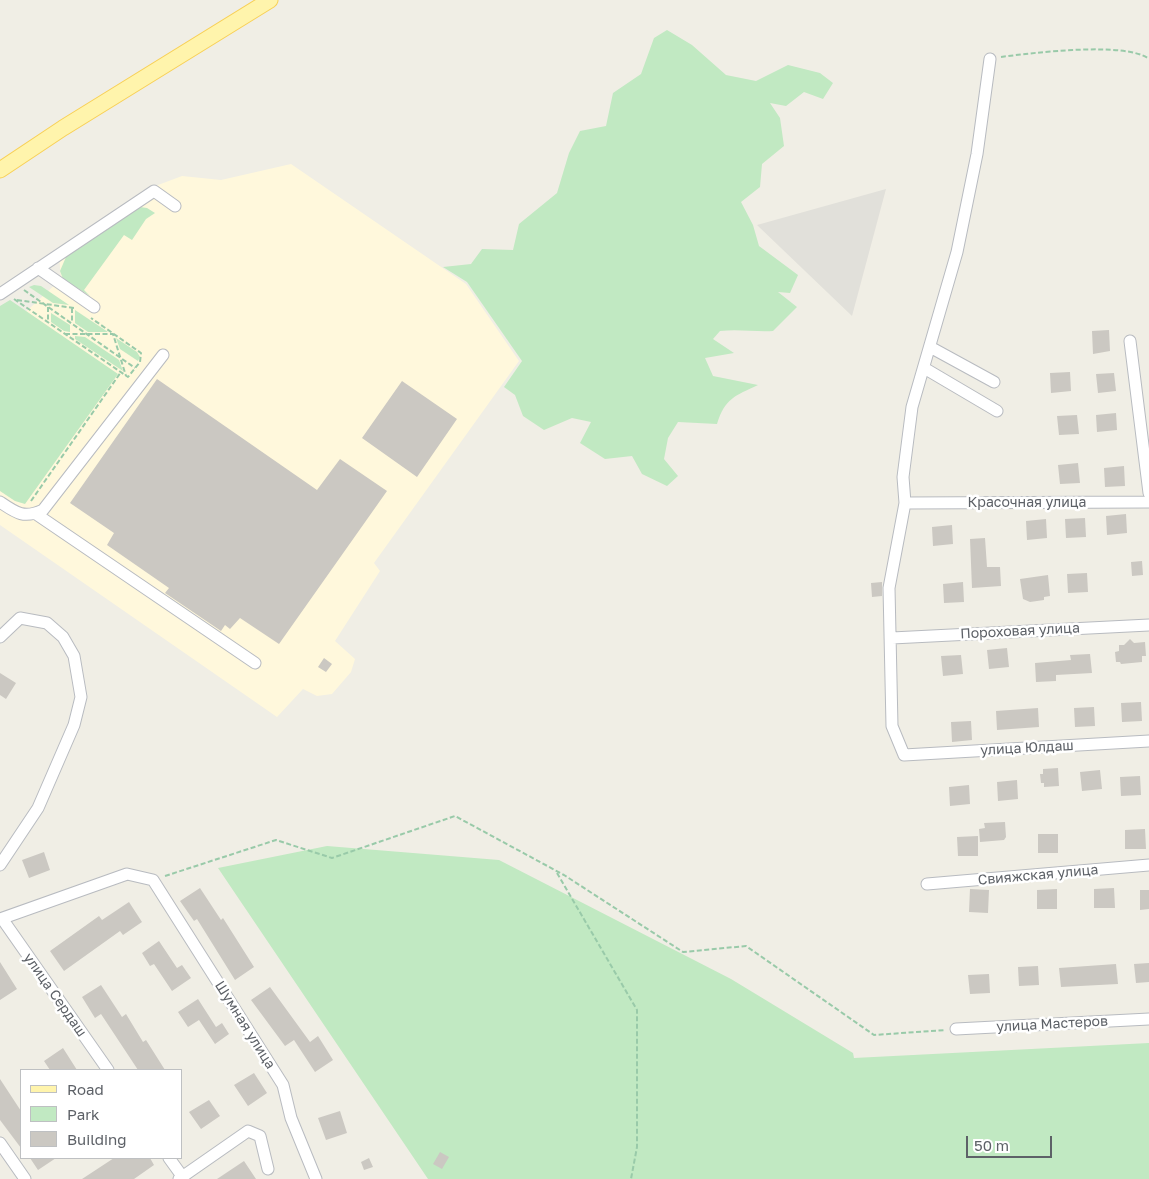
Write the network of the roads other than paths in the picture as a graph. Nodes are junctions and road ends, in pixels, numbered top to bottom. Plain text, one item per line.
1 (270, 0) edge
2 (990, 59) road end
3 (0, 170) edge
4 (175, 206) dead end
5 (38, 268) junction
6 (0, 294) edge
7 (89, 310) road end
8 (1130, 341) dead end
9 (930, 347) junction
10 (163, 355) dead end
11 (924, 368) junction
12 (994, 382) dead end
13 (997, 411) dead end
14 (1149, 493) edge
15 (0, 502) edge
16 (1149, 502) edge
17 (905, 503) junction
18 (32, 509) junction
19 (1149, 625) edge
20 (0, 636) edge
21 (892, 638) junction
22 (255, 663) dead end
23 (1149, 741) edge
24 (0, 865) edge
25 (1149, 865) edge
26 (927, 884) dead end
27 (1, 919) edge
28 (1149, 1019) edge
29 (956, 1029) road end
30 (107, 1069) edge
31 (0, 1143) edge
32 (170, 1159) edge
33 (268, 1169) dead end
34 (181, 1178) edge
35 (25, 1179) edge
36 (316, 1179) edge

1 - 3 main road
2 - 9 street
4 - 5 street
5 - 6 street
5 - 7 street
8 - 14 street
9 - 11 street
9 - 12 street
10 - 18 street
11 - 13 street
11 - 17 street
15 - 18 street
16 - 17 street, Красочная улица
17 - 21 street
18 - 22 street
19 - 21 street, Пороховая улица
20 - 24 street
21 - 23 street, улица Юлдаш
25 - 26 street, Свияжская улица
27 - 30 street, улица Сердаш
27 - 36 street, Шумная улица
28 - 29 street, улица Мастеров
31 - 35 street
32 - 34 street
33 - 34 street

